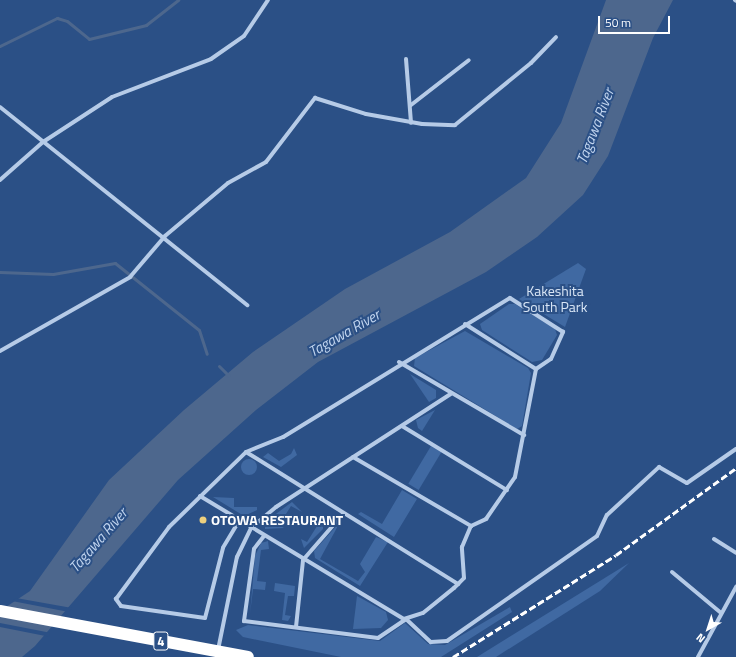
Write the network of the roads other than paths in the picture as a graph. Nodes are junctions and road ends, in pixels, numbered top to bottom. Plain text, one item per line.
1 (268, 0) edge
2 (556, 37) dead end
3 (406, 59) dead end
4 (469, 60) dead end
5 (411, 105) junction
6 (0, 108) edge
7 (411, 123) junction
8 (43, 142) junction
9 (0, 180) edge
10 (165, 236) junction
11 (247, 305) dead end
12 (465, 324) junction
13 (0, 351) edge
14 (399, 362) junction
15 (536, 369) junction
16 (451, 394) junction
17 (402, 426) junction
18 (524, 436) junction
19 (736, 449) edge
20 (246, 452) junction
21 (353, 457) junction
22 (305, 488) junction
23 (507, 490) junction
24 (200, 496) junction
25 (343, 514) junction
26 (239, 521) junction
27 (471, 526) junction
28 (251, 528) junction
29 (264, 536) junction
30 (714, 539) dead end
31 (736, 553) edge
32 (304, 560) junction
33 (672, 572) dead end
34 (458, 584) junction
35 (736, 587) edge
36 (0, 611) edge
37 (721, 613) junction
38 (406, 619) junction
39 (296, 627) junction
40 (218, 654) edge
41 (248, 657) edge
42 (698, 657) edge

1 - 8 street
2 - 7 street
3 - 5 street
4 - 5 street
5 - 7 street
6 - 8 street
7 - 10 street
8 - 9 street
8 - 10 street
10 - 11 street
10 - 13 street
12 - 14 street
12 - 15 street
12 - 15 street
14 - 16 street
14 - 20 street
15 - 18 street
16 - 17 street
16 - 18 street
17 - 21 street
17 - 23 street
18 - 23 street
19 - 38 street
20 - 22 street
20 - 24 street
21 - 22 street
21 - 27 street
22 - 25 street
22 - 28 street
23 - 27 street
24 - 26 street
24 - 26 street
25 - 32 street
25 - 34 street
26 - 28 street
27 - 34 street
28 - 29 street
28 - 40 street
29 - 32 street
29 - 39 street
30 - 31 street
32 - 38 street
32 - 39 street
33 - 37 street
34 - 38 street
35 - 37 street
36 - 40 highway, 4
37 - 42 street
38 - 39 street
40 - 41 highway, 4

